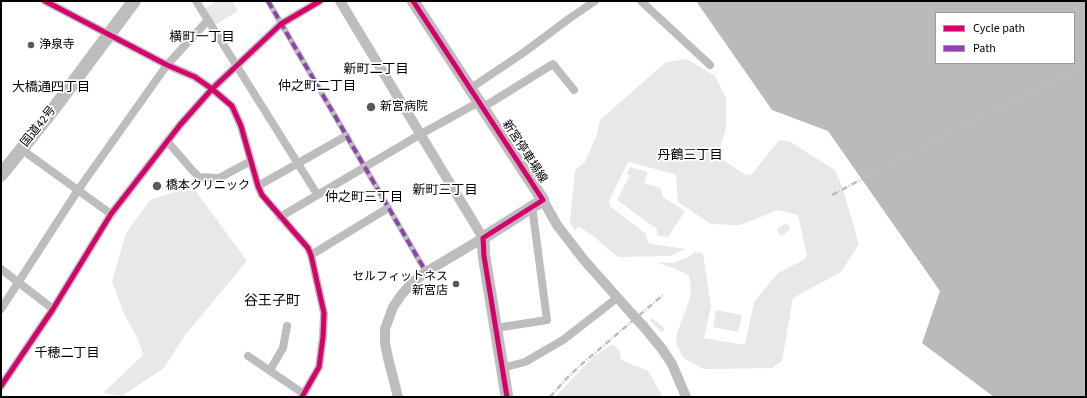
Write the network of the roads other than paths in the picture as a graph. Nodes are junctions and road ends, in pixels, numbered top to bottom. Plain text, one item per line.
1 (45, 1) edge
2 (134, 1) edge
3 (196, 1) edge
4 (268, 1) edge
5 (320, 1) edge
6 (340, 1) edge
7 (413, 1) edge
8 (595, 1) edge
9 (642, 1) edge
10 (57, 4) edge
11 (208, 20) junction
12 (281, 24) junction
13 (109, 35) junction
14 (167, 65) junction
15 (710, 65) dead end
16 (236, 66) junction
17 (471, 88) junction
18 (212, 89) junction
19 (574, 90) dead end
20 (481, 105) junction
21 (421, 134) junction
22 (346, 136) junction
23 (167, 141) junction
24 (21, 149) junction
25 (251, 161) junction
26 (298, 164) junction
27 (364, 167) junction
28 (1, 175) edge
29 (258, 186) junction
30 (78, 190) junction
31 (316, 194) junction
32 (543, 200) junction
33 (532, 206) junction
34 (388, 208) junction
35 (111, 214) junction
36 (280, 217) junction
37 (483, 238) junction
38 (311, 255) junction
39 (1, 270) edge
40 (426, 272) junction
41 (18, 283) junction
42 (617, 298) junction
43 (1, 309) edge
44 (53, 309) junction
45 (288, 326) dead end
46 (496, 328) junction
47 (248, 356) dead end
48 (502, 368) junction
49 (270, 370) junction
50 (1, 386) edge
51 (303, 395) edge
52 (398, 397) edge
53 (507, 397) edge
54 (686, 397) edge

1 - 10 street
2 - 13 highway, 国道42号
3 - 11 street
4 - 12 street
5 - 12 street
6 - 21 street
7 - 17 main road, 新宮停車場線
8 - 17 street
9 - 15 street
10 - 13 street
11 - 14 street
11 - 16 street
12 - 16 street
12 - 22 street
13 - 14 street
13 - 24 highway, 国道42号
14 - 18 street
14 - 30 street
16 - 18 street
16 - 26 street
17 - 20 main road, 新宮停車場線
18 - 23 street
18 - 25 street
19 - 20 street
20 - 21 street
20 - 32 main road, 新宮停車場線
21 - 27 street
21 - 37 street
22 - 26 street
22 - 27 street
23 - 25 street
23 - 35 street
24 - 28 highway, 国道42号
24 - 30 street
25 - 29 street
26 - 29 street
26 - 31 street
27 - 31 street
27 - 34 street
29 - 36 street
30 - 35 street
30 - 41 street
31 - 36 street
32 - 33 main road, 新宮停車場線
32 - 42 street
33 - 37 main road, 新宮停車場線
33 - 46 street
34 - 38 street
34 - 40 street
35 - 44 street
36 - 38 street
37 - 40 street
37 - 46 main road
38 - 51 street
39 - 41 street
40 - 52 street
41 - 43 street
41 - 44 street
42 - 48 street
42 - 54 street, bridge
44 - 50 street
45 - 49 street
46 - 48 main road
47 - 49 street
48 - 53 main road
49 - 51 street

